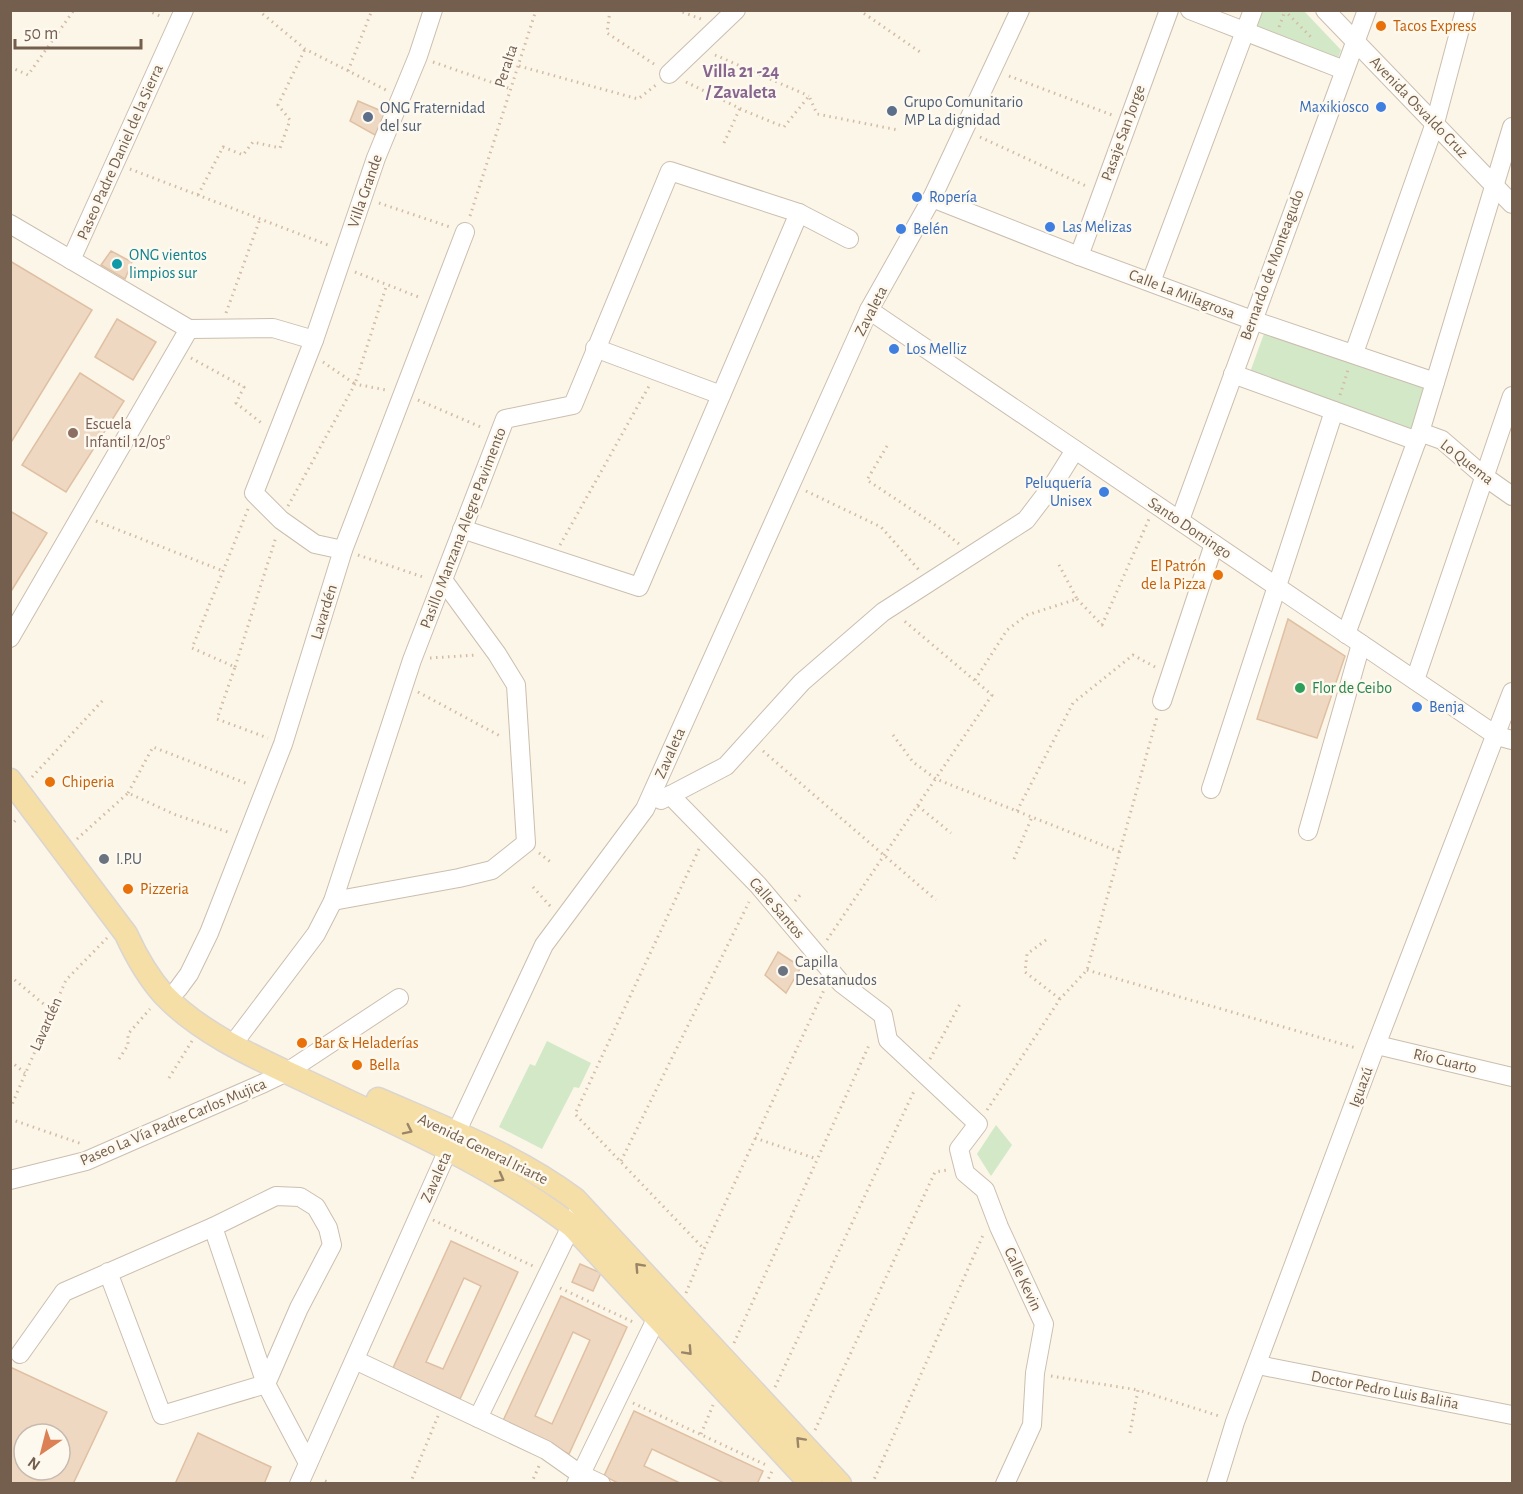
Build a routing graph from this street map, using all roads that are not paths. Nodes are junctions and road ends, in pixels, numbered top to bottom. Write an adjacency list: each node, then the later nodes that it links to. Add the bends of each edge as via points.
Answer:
1 (184, 10): 25 (street, Paseo Padre Daniel de la Sierra)
2 (434, 10): 30 (street, Villa Grande, via 376,158)
3 (736, 10): 14 (street)
4 (1020, 10): 18 (street, Zavaleta)
5 (1169, 10): 24 (street, Pasaje San Jorge)
6 (1190, 10): 11 (street)
7 (1253, 10): 11 (street)
8 (1325, 10): 12 (street, Avenida Osvaldo Cruz)
9 (1367, 10): 12 (street, Bernardo de Monteagudo)
10 (1465, 10): 15 (street)
11 (1246, 32): 13 (street); 26 (street)
12 (1354, 40): 13 (street, Bernardo de Monteagudo); 15 (street, Avenida Osvaldo Cruz)
13 (1344, 70): 28 (street, Bernardo de Monteagudo)
14 (669, 74)
15 (1435, 123): 17 (street, Avenida Osvaldo Cruz); 32 (street)
16 (1512, 127): 17 (street)
17 (1496, 187): 19 (street, Avenida Osvaldo Cruz); 34 (street)
18 (932, 198): 24 (street, Calle La Milagrosa); 27 (street, Zavaleta)
19 (1512, 204)
20 (799, 213): 23 (street, Pasillo Manzana Alegre Pavimento); 31 (street, Pasillo Manzana Alegre Pavimento, via 670,171); 35 (street)
21 (10, 224): 25 (street)
22 (465, 232): 45 (street, Lavardén)
23 (849, 238)
24 (1079, 256): 26 (street, Calle La Milagrosa)
25 (71, 261): 29 (street)
26 (1151, 282): 28 (street, Calle La Milagrosa)
27 (869, 310): 39 (street, Santo Domingo); 57 (street, Zavaleta)
28 (1251, 320): 32 (street, Calle La Milagrosa); 33 (street, Bernardo de Monteagudo)
29 (189, 330): 30 (street, via 273,328); 48 (street)
30 (312, 346): 45 (street, Villa Grande, via 254,493 280,520 315,544)
31 (595, 348): 35 (street); 43 (street, Pasillo Manzana Alegre Pavimento, via 573,405 505,419)
32 (1354, 353): 34 (street, Calle La Milagrosa)
33 (1233, 374): 37 (street, Lo Quema); 42 (street, Bernardo de Monteagudo)
34 (1435, 382): 38 (street)
35 (721, 395): 43 (street, via 639,587)
36 (1512, 396): 40 (street)
37 (1334, 411): 38 (street, Lo Quema); 47 (street)
38 (1419, 436): 40 (street, Lo Quema, via 1442,440); 49 (street)
39 (1075, 450): 42 (street, Santo Domingo); 56 (street, via 1026,520 890,608 802,682 726,766)
40 (1485, 477): 41 (street, Lo Quema); 50 (street)
41 (1512, 496)
42 (1180, 520): 44 (street, Santo Domingo)
43 (462, 529): 46 (street, Pasillo Manzana Alegre Pavimento)
44 (1214, 544): 47 (street, Santo Domingo); 52 (street)
45 (343, 550): 60 (street, Lavardén, via 283,744 247,838 198,959 185,982)
46 (442, 582): 59 (street, Pasillo Manzana Alegre Pavimento, via 412,660); 59 (street, via 516,685 526,843 492,870)
47 (1276, 586): 49 (street, Santo Domingo); 55 (street)
48 (10, 638)
49 (1354, 639): 50 (street, Santo Domingo); 58 (street)
50 (1415, 680): 53 (street, Santo Domingo)
51 (1512, 692): 53 (street, Iguazú)
52 (1162, 701)
53 (1505, 738): 63 (street, Iguazú)
54 (15, 786): 60 (main road, Avenida General Iriarte, via 123,929 139,962)
55 (1211, 789)
56 (670, 795): 57 (street); 67 (street, Calle Santos, via 758,885 841,983 883,1015 888,1040 978,1124 959,1149)
57 (645, 808): 66 (street, Zavaleta, via 543,945)
58 (1308, 831)
59 (333, 901): 62 (street, Pasillo Manzana Alegre Pavimento, via 316,934)
60 (171, 992): 62 (main road, Avenida General Iriarte); 64 (main road, Avenida General Iriarte, via 203,1026 230,1043)
61 (399, 998): 64 (street, Paseo La Vía Padre Carlos Mujica)
62 (239, 1036): 64 (main road, Avenida General Iriarte)
63 (1375, 1049): 65 (street, Río Cuarto); 75 (street, Iguazú)
64 (292, 1068): 66 (main road, Avenida General Iriarte); 68 (street, Paseo La Vía Padre Carlos Mujica, via 102,1155)
65 (1512, 1077)
66 (452, 1142): 69 (main road, Avenida General Iriarte, via 546,1179 575,1199); 74 (street, Zavaleta)
67 (963, 1166): 85 (street, Calle Kevin, via 965,1173 985,1190 1044,1324 1035,1373 1032,1425)
68 (10, 1180)
69 (576, 1216): 72 (main road, Avenida General Iriarte); 78 (street)
70 (213, 1227): 71 (street); 76 (street); 76 (street, via 276,1196 300,1197 316,1207 328,1228 332,1245)
71 (108, 1272): 73 (street, via 64,1292); 76 (street, via 162,1415)
72 (663, 1314): 80 (street); 83 (main road, Avenida General Iriarte, one-way to 83, via 722,1387); 84 (main road, Avenida General Iriarte, one-way to 72, via 726,1361)
73 (20, 1354)
74 (355, 1360): 78 (street); 79 (street, Zavaleta)
75 (1258, 1365): 77 (street, Doctor Pedro Luis Baliña); 86 (street, Iguazú)
76 (266, 1384): 79 (street)
77 (1512, 1416)
78 (478, 1418): 80 (street, via 546,1450)
79 (308, 1463): 81 (street, Zavaleta)
80 (578, 1479): 82 (street)
81 (299, 1484)
82 (601, 1484)
83 (811, 1484)
84 (840, 1484)
85 (1005, 1484)
86 (1216, 1484)

